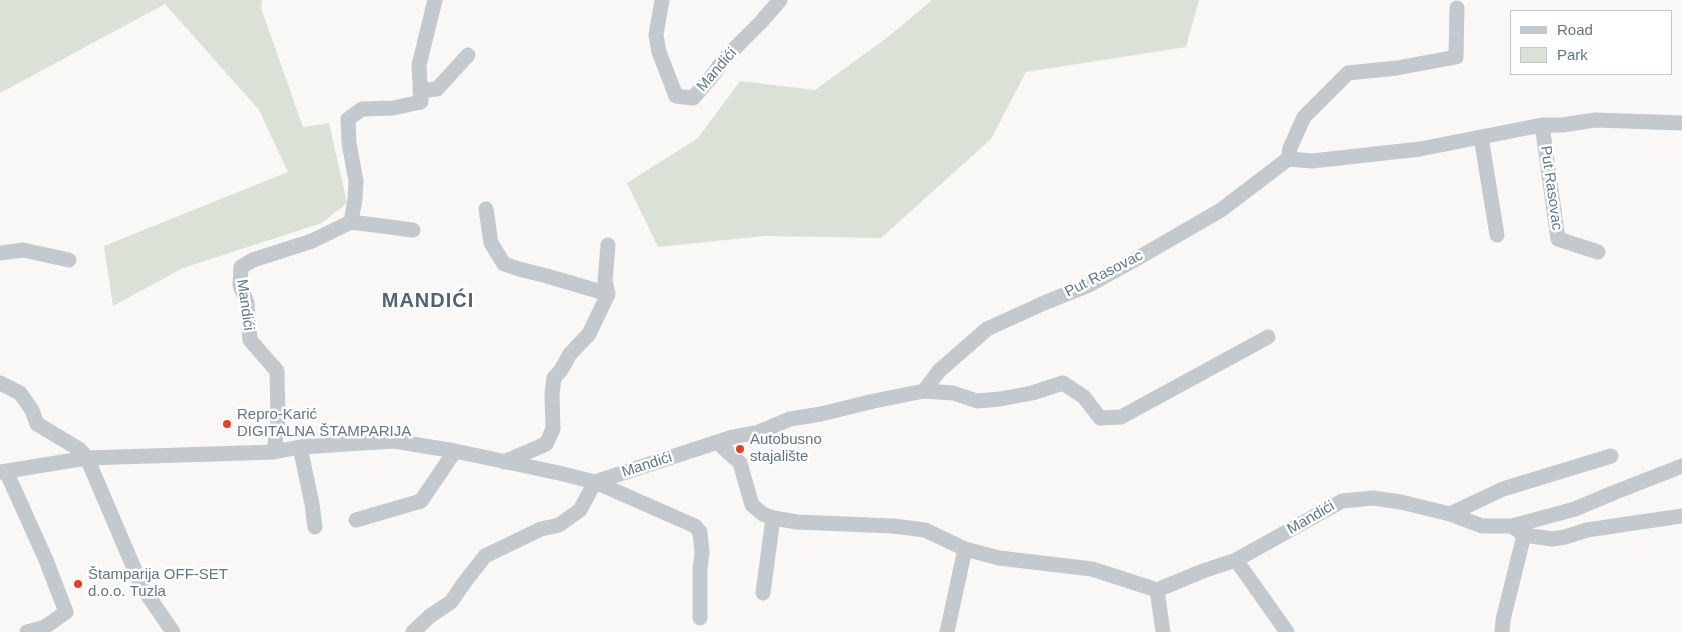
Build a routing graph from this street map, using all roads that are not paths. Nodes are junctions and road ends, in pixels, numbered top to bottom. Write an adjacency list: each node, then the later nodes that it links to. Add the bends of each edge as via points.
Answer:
1 (435, 0): 6 (street, via 419,65)
2 (662, 0): 3 (street, Mandići, via 656,35 659,52 676,96 693,98 724,59)
3 (780, 0)
4 (1457, 8): 10 (street, via 1456,57 1348,73 1304,116)
5 (468, 55): 6 (street, via 437,89)
6 (420, 91): 12 (street, via 421,102 393,108 362,109 348,119 356,190)
7 (1682, 123): 8 (street, Put Rasovac, via 1595,120)
8 (1542, 125): 9 (street, Put Rasovac); 16 (street, Put Rasovac, via 1558,239)
9 (1481, 138): 10 (street, Put Rasovac, via 1420,149 1312,161); 14 (street)
10 (1288, 159): 22 (street, Put Rasovac, via 1222,210 1138,258 1089,285 987,329 939,371)
11 (486, 209): 19 (street, via 491,243 504,264)
12 (351, 222): 13 (street); 26 (street, Mandići, via 312,241 241,267 240,284 247,303 250,340 277,371 278,419)
13 (413, 230)
14 (1497, 235)
15 (608, 244): 19 (street, via 605,281)
16 (1598, 252)
17 (0, 253): 18 (street, via 23,250)
18 (69, 260)
19 (608, 294): 29 (street, via 589,334 554,378 553,428 546,444)
20 (1268, 337): 22 (street, via 1121,417 1100,418 1084,397 1063,383 1032,393 977,401 953,393)
21 (0, 383): 28 (street, via 20,393 37,424 79,449)
22 (924, 391): 23 (street, via 790,419 759,432)
23 (717, 442): 32 (street, Mandići); 35 (street, via 740,463 752,506)
24 (300, 447): 25 (street, Mandići, via 394,441); 26 (street, Mandići); 37 (street)
25 (454, 451): 29 (street, Mandići); 36 (street, via 421,502)
26 (274, 452): 28 (street, Mandići)
27 (1612, 456): 33 (street, via 1503,489)
28 (87, 458): 31 (street, Mandići); 45 (street, via 142,587)
29 (504, 462): 32 (street, Mandići)
30 (1682, 466): 38 (street, Mandići)
31 (3, 471): 44 (street, via 46,560 66,612 45,627)
32 (595, 482): 43 (street, Mandići, via 695,526 700,532); 46 (street, via 580,510 558,525 541,529 485,556 451,602)
33 (1450, 514): 38 (street, Mandići, via 1482,526); 40 (street, Mandići, via 1373,498 1342,501)
34 (1682, 516): 38 (street, Mandići, via 1588,530 1552,539)
35 (773, 518): 39 (street, via 925,530); 42 (street)
36 (356, 520)
37 (315, 527)
38 (1518, 530): 50 (street)
39 (965, 550): 41 (street, via 999,558 1092,570); 47 (street)
40 (1236, 560): 41 (street, Mandići); 49 (street)
41 (1157, 590): 48 (street)
42 (763, 593)
43 (700, 618)
44 (27, 632)
45 (174, 632)
46 (413, 632)
47 (947, 632)
48 (1163, 632)
49 (1287, 632)
50 (1502, 632)

